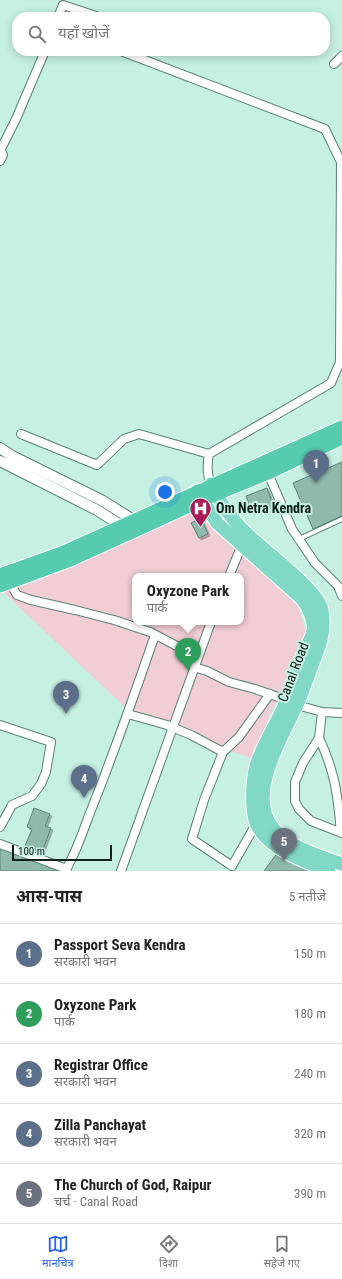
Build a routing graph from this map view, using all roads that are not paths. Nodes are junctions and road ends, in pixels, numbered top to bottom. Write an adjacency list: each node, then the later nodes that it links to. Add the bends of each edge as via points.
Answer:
1 (60, 12): 2 (street, via 63,4)
2 (85, 12)
3 (43, 56): 7 (street)
4 (134, 56): 13 (street, via 325,129 341,162 340,362 331,382)
5 (342, 56): 6 (street)
6 (334, 64)
7 (0, 149): 8 (street, via 3,155)
8 (0, 161)
9 (342, 427): 16 (highway)
10 (20, 434): 13 (street, via 97,465 124,439 138,434)
11 (342, 438): 15 (highway)
12 (0, 448): 19 (street, via 103,501)
13 (209, 454): 16 (street, via 209,478)
14 (0, 461): 19 (street)
15 (268, 473): 16 (highway); 20 (street)
16 (213, 489): 17 (highway); 32 (main road, Canal Road, via 240,527 320,602 322,640)
17 (199, 495): 19 (highway); 21 (main road, Canal Road, via 217,523)
18 (342, 519): 20 (lane)
19 (132, 527): 23 (highway, via 64,552)
20 (299, 539): 24 (street, via 315,563)
21 (242, 545): 22 (street); 32 (main road, Canal Road, via 307,604 313,630 291,684)
22 (229, 573)
23 (7, 577): 25 (highway); 28 (street, via 17,595 114,620)
24 (340, 584): 26 (street)
25 (0, 586)
26 (342, 596)
27 (210, 625): 29 (street)
28 (155, 635): 29 (street); 35 (street)
29 (198, 657): 30 (street)
30 (194, 667): 31 (street, via 229,682); 37 (street)
31 (270, 694): 32 (street); 39 (street, via 239,737)
32 (292, 702): 33 (street); 40 (main road, Canal Road, via 256,766 253,805); 44 (main road, Canal Road, via 266,774 264,810 273,828 290,843)
33 (322, 712): 34 (street); 38 (street)
34 (342, 713)
35 (128, 714): 37 (street); 46 (street, via 76,852)
36 (0, 724): 41 (street, via 52,742 41,784 32,796 12,806)
37 (174, 727): 39 (street); 47 (street)
38 (319, 738): 42 (street, via 336,786); 42 (street, via 298,773 295,782 295,801 311,821)
39 (223, 752): 40 (street, via 192,839 232,866)
40 (256, 824): 48 (main road, Canal Road, via 267,839 284,851)
41 (0, 827)
42 (341, 833)
43 (0, 844): 46 (street)
44 (342, 864)
45 (342, 868): 49 (street)
46 (65, 869)
47 (121, 871)
48 (329, 871)
49 (339, 871)

